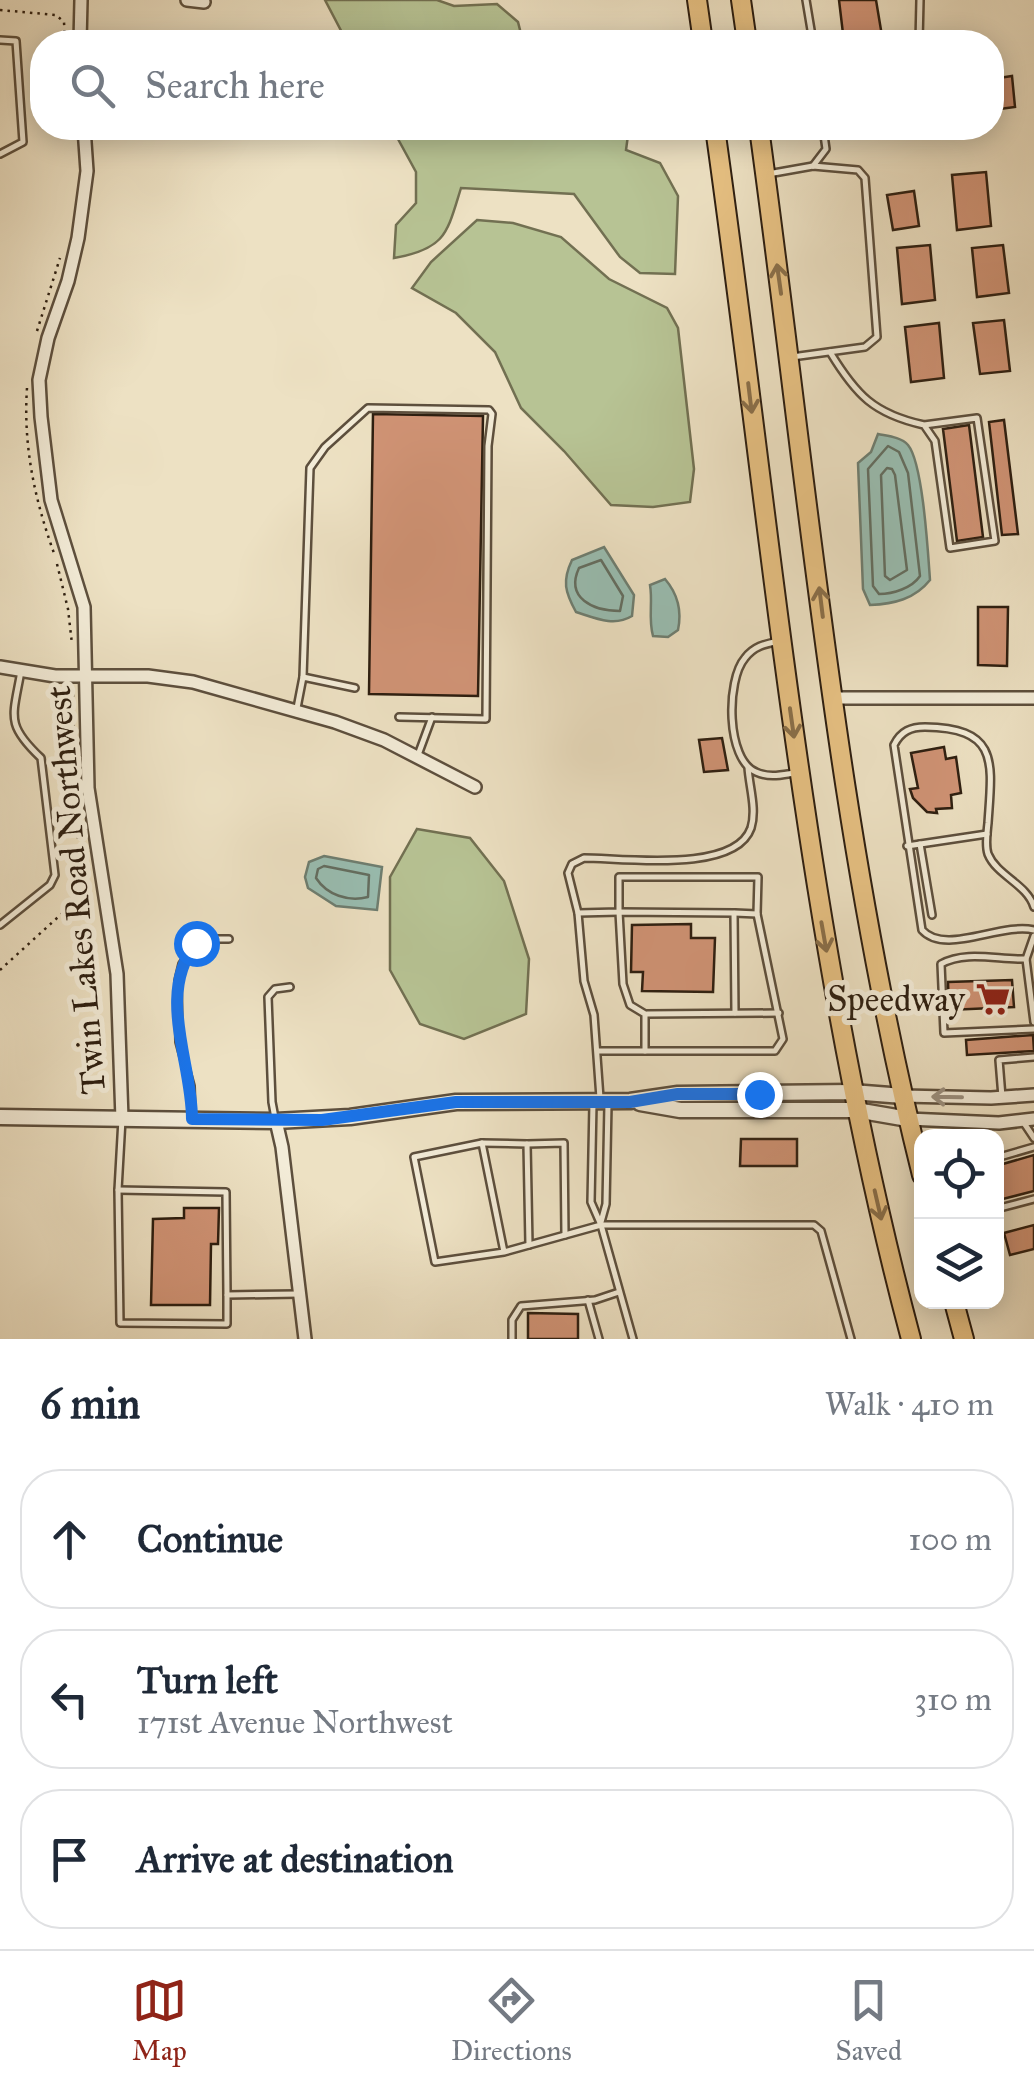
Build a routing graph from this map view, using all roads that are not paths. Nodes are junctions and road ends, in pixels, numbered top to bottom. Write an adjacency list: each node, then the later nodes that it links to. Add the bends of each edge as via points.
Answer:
1 (81, 0): 8 (street)
2 (187, 0): 7 (street)
3 (697, 0): 9 (highway)
4 (741, 0): 10 (highway)
5 (806, 0): 11 (lane)
6 (920, 0): 12 (lane)
7 (204, 2)
8 (80, 30)
9 (701, 30)
10 (745, 30)
11 (811, 30)
12 (920, 30)
13 (0, 40): 18 (lane, via 16,40 23,142)
14 (85, 140): 27 (street, Twin Lakes Road Northwest, via 78,238 40,380 50,500 84,607)
15 (717, 140): 24 (highway, one-way to 24)
16 (761, 140): 20 (highway)
17 (825, 140): 19 (lane)
18 (0, 154)
19 (813, 166): 20 (lane); 21 (lane, via 858,170 864,178 876,337 865,347)
20 (766, 174): 22 (highway, one-way to 20)
21 (830, 352): 22 (lane); 23 (lane, via 880,411)
22 (790, 358): 30 (highway, one-way to 22)
23 (924, 424): 23 (lane, via 935,441 950,548 995,542 977,418)
24 (782, 640): 36 (lane, via 758,646 732,684 734,727); 37 (highway, one-way to 37)
25 (0, 667): 26 (street)
26 (20, 672): 27 (street); 48 (lane, via 13,718 19,737 42,758 56,875)
27 (85, 676): 32 (street, via 193,682); 66 (street, Twin Lakes Road Northwest, via 88,788 117,974)
28 (303, 677): 29 (lane); 32 (lane); 34 (lane, via 310,468 317,457 368,408 489,410 486,718)
29 (355, 688)
30 (834, 698): 31 (street); 61 (highway)
31 (1034, 698)
32 (296, 710): 35 (street)
33 (399, 717): 34 (lane)
34 (434, 717): 35 (lane)
35 (417, 758): 38 (street)
36 (748, 767): 37 (lane, via 772,776); 44 (lane, via 753,818 742,841 720,855 689,859 584,858 568,872)
37 (799, 772): 63 (highway, one-way to 63)
38 (475, 787)
39 (987, 834): 40 (lane); 41 (lane, via 990,765 983,747 955,727 912,727 894,745); 42 (lane, via 990,859)
40 (920, 844): 41 (lane); 47 (lane)
41 (908, 846): 49 (lane, via 928,937 941,942 1018,926)
42 (1034, 906)
43 (619, 912): 44 (lane); 45 (lane); 46 (lane, via 620,877 758,877); 54 (lane, via 624,984 630,1004)
44 (578, 913): 57 (lane)
45 (734, 913): 46 (lane); 55 (lane)
46 (758, 914): 53 (lane)
47 (932, 915)
48 (0, 925)
49 (1034, 933): 51 (lane)
50 (229, 939): 67 (lane, via 196,943 178,972 179,1042)
51 (1026, 959): 56 (lane); 56 (lane, via 971,956 941,964 944,1033)
52 (290, 987): 70 (lane, via 268,996)
53 (778, 1013): 55 (lane); 58 (lane, via 783,1039 775,1051)
54 (646, 1014): 55 (lane); 58 (lane)
55 (735, 1014)
56 (1034, 1026)
57 (598, 1051): 58 (lane); 64 (lane)
58 (645, 1051)
59 (1034, 1057): 62 (lane, via 999,1060)
60 (1034, 1095): 62 (street)
61 (903, 1096): 62 (street, one-way to 61); 63 (street); 68 (highway)
62 (1002, 1097)
63 (854, 1101): 64 (street, via 678,1094); 68 (street); 94 (highway, one-way to 94)
64 (600, 1102): 70 (street, via 456,1102); 80 (lane, via 606,1204); 80 (lane, via 591,1202)
65 (0, 1118): 66 (street)
66 (122, 1119): 67 (street); 77 (lane)
67 (192, 1119): 70 (street)
68 (908, 1120): 69 (street); 74 (highway)
69 (1028, 1120): 71 (lane)
70 (276, 1121): 85 (street)
71 (1034, 1138)
72 (482, 1143): 73 (lane); 83 (lane); 83 (lane, via 414,1157 435,1262)
73 (527, 1144): 81 (lane, via 564,1143); 82 (lane)
74 (914, 1144)
75 (1034, 1147): 76 (lane)
76 (1004, 1156)
77 (118, 1190): 86 (lane, via 226,1192); 86 (lane, via 120,1323 227,1324)
78 (1034, 1200): 79 (lane)
79 (1004, 1207)
80 (601, 1225): 81 (lane); 84 (lane); 93 (lane, via 814,1225)
81 (565, 1235): 82 (lane)
82 (529, 1245): 83 (lane)
83 (504, 1252)
84 (620, 1292): 87 (lane); 92 (lane)
85 (299, 1294): 86 (lane); 89 (street)
86 (227, 1296)
87 (588, 1300): 90 (lane, via 520,1306); 91 (lane)
88 (956, 1309): 95 (highway)
89 (305, 1339)
90 (512, 1339)
91 (599, 1339)
92 (632, 1339)
93 (851, 1339)
94 (911, 1339)
95 (964, 1339)

